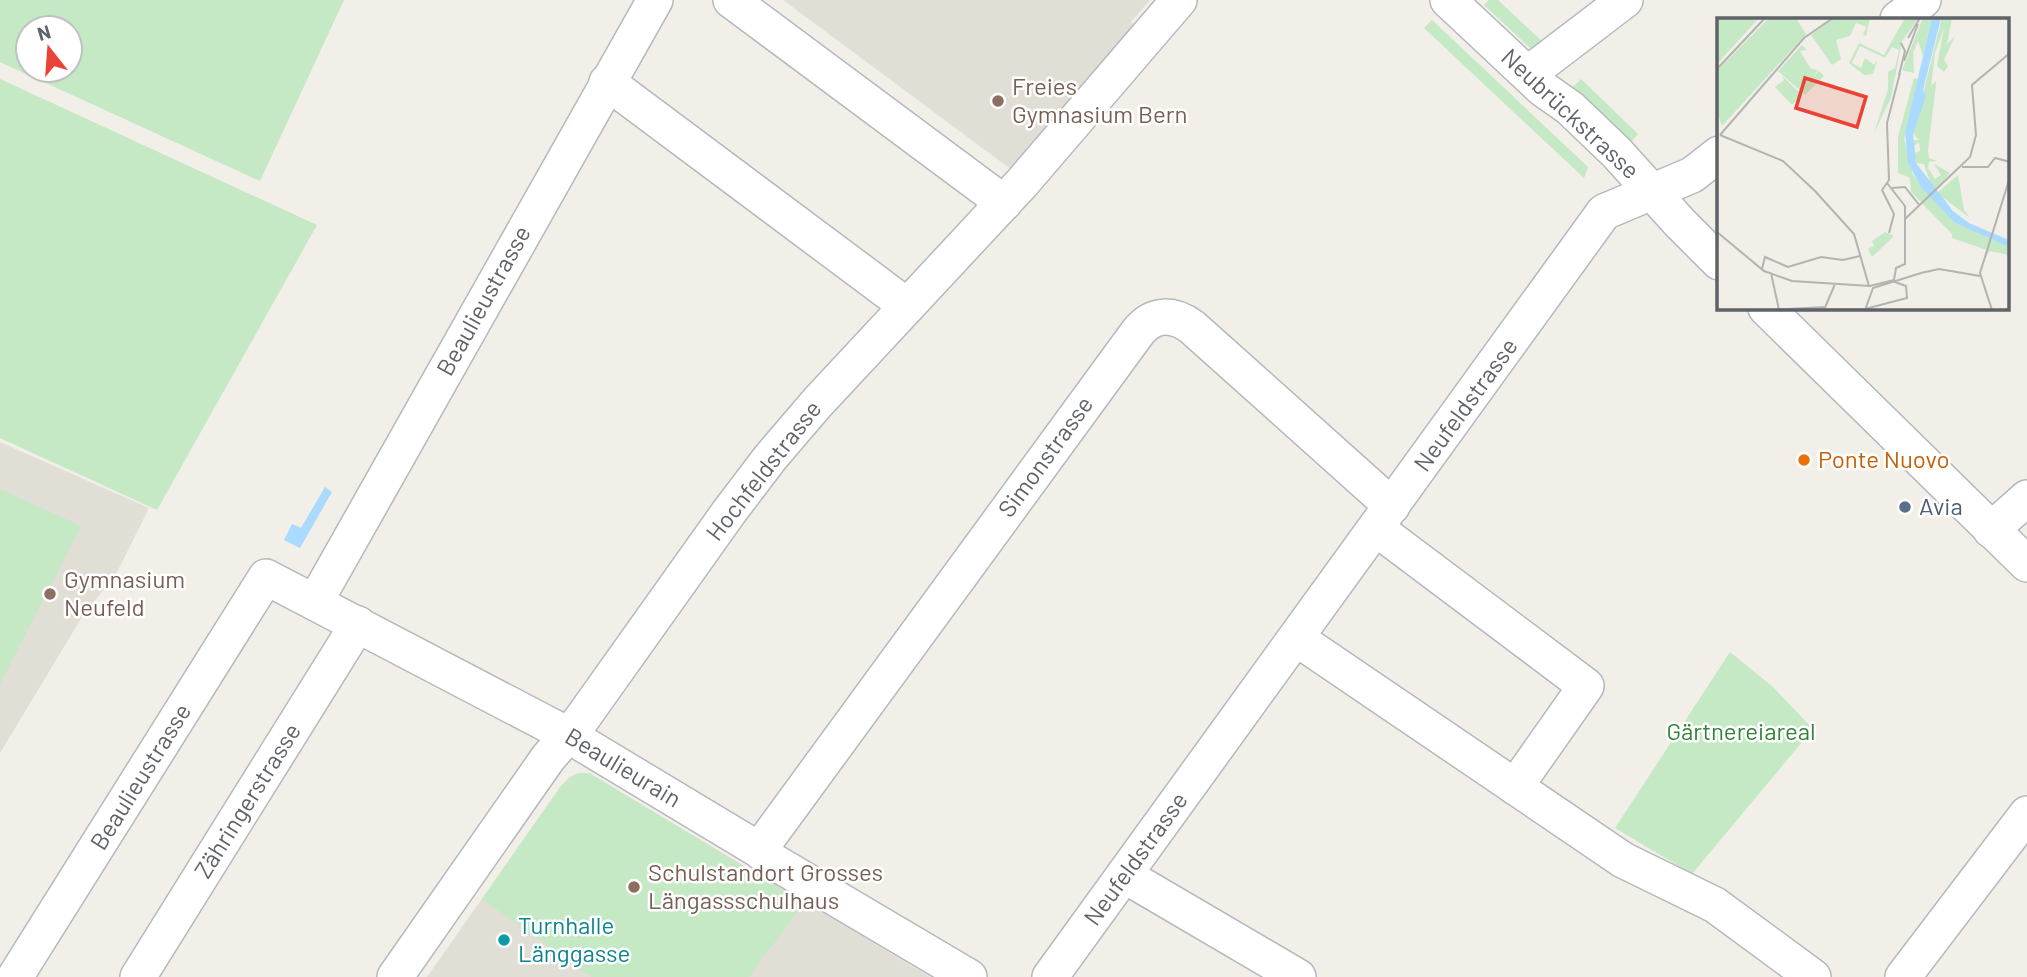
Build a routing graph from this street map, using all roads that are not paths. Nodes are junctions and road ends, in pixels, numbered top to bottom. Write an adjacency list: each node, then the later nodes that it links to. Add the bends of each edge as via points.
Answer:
1 (655, 0): 9 (street, Beaulieustrasse)
2 (731, 0): 12 (street)
3 (1179, 0): 12 (street, Hochfeldstrasse)
4 (1448, 0): 8 (street, Neubrückstrasse)
5 (1625, 0): 8 (street)
6 (1923, 0): 7 (street)
7 (1899, 18)
8 (1528, 74): 11 (street, Neubrückstrasse, via 1570,108)
9 (607, 82): 14 (street); 21 (street, Beaulieustrasse)
10 (1717, 156): 11 (street, Neufeldstrasse, via 1692,175)
11 (1652, 192): 13 (street, Neubrückstrasse); 17 (street, Neufeldstrasse, via 1604,212)
12 (1004, 203): 14 (street, Hochfeldstrasse)
13 (1717, 260)
14 (907, 306): 24 (street, Hochfeldstrasse, via 770,458)
15 (1768, 310): 18 (street)
16 (2027, 498): 18 (street)
17 (1385, 517): 23 (street, Neufeldstrasse); 25 (street, Simonstrasse, via 1586,686); 27 (street, Simonstrasse, via 1192,327 1170,316 1152,319 1138,332)
18 (1991, 530): 19 (street)
19 (2027, 564)
20 (266, 577): 21 (street, Beaulieurain); 29 (street, Beaulieustrasse)
21 (315, 602): 22 (street, Beaulieurain)
22 (358, 624): 24 (street, Beaulieurain); 30 (street, Zähringerstrasse)
23 (1296, 638): 25 (street); 28 (street, Neufeldstrasse)
24 (568, 735): 27 (street, Beaulieurain); 31 (street, Hochfeldstrasse)
25 (1515, 787): 35 (street, via 1623,860 1715,905)
26 (2027, 814): 36 (street)
27 (759, 850): 32 (street, Beaulieurain)
28 (1124, 875): 33 (street, Neufeldstrasse); 34 (street)
29 (15, 977)
30 (138, 977)
31 (395, 977)
32 (969, 977)
33 (1050, 977)
34 (1298, 977)
35 (1813, 977)
36 (1903, 977)

